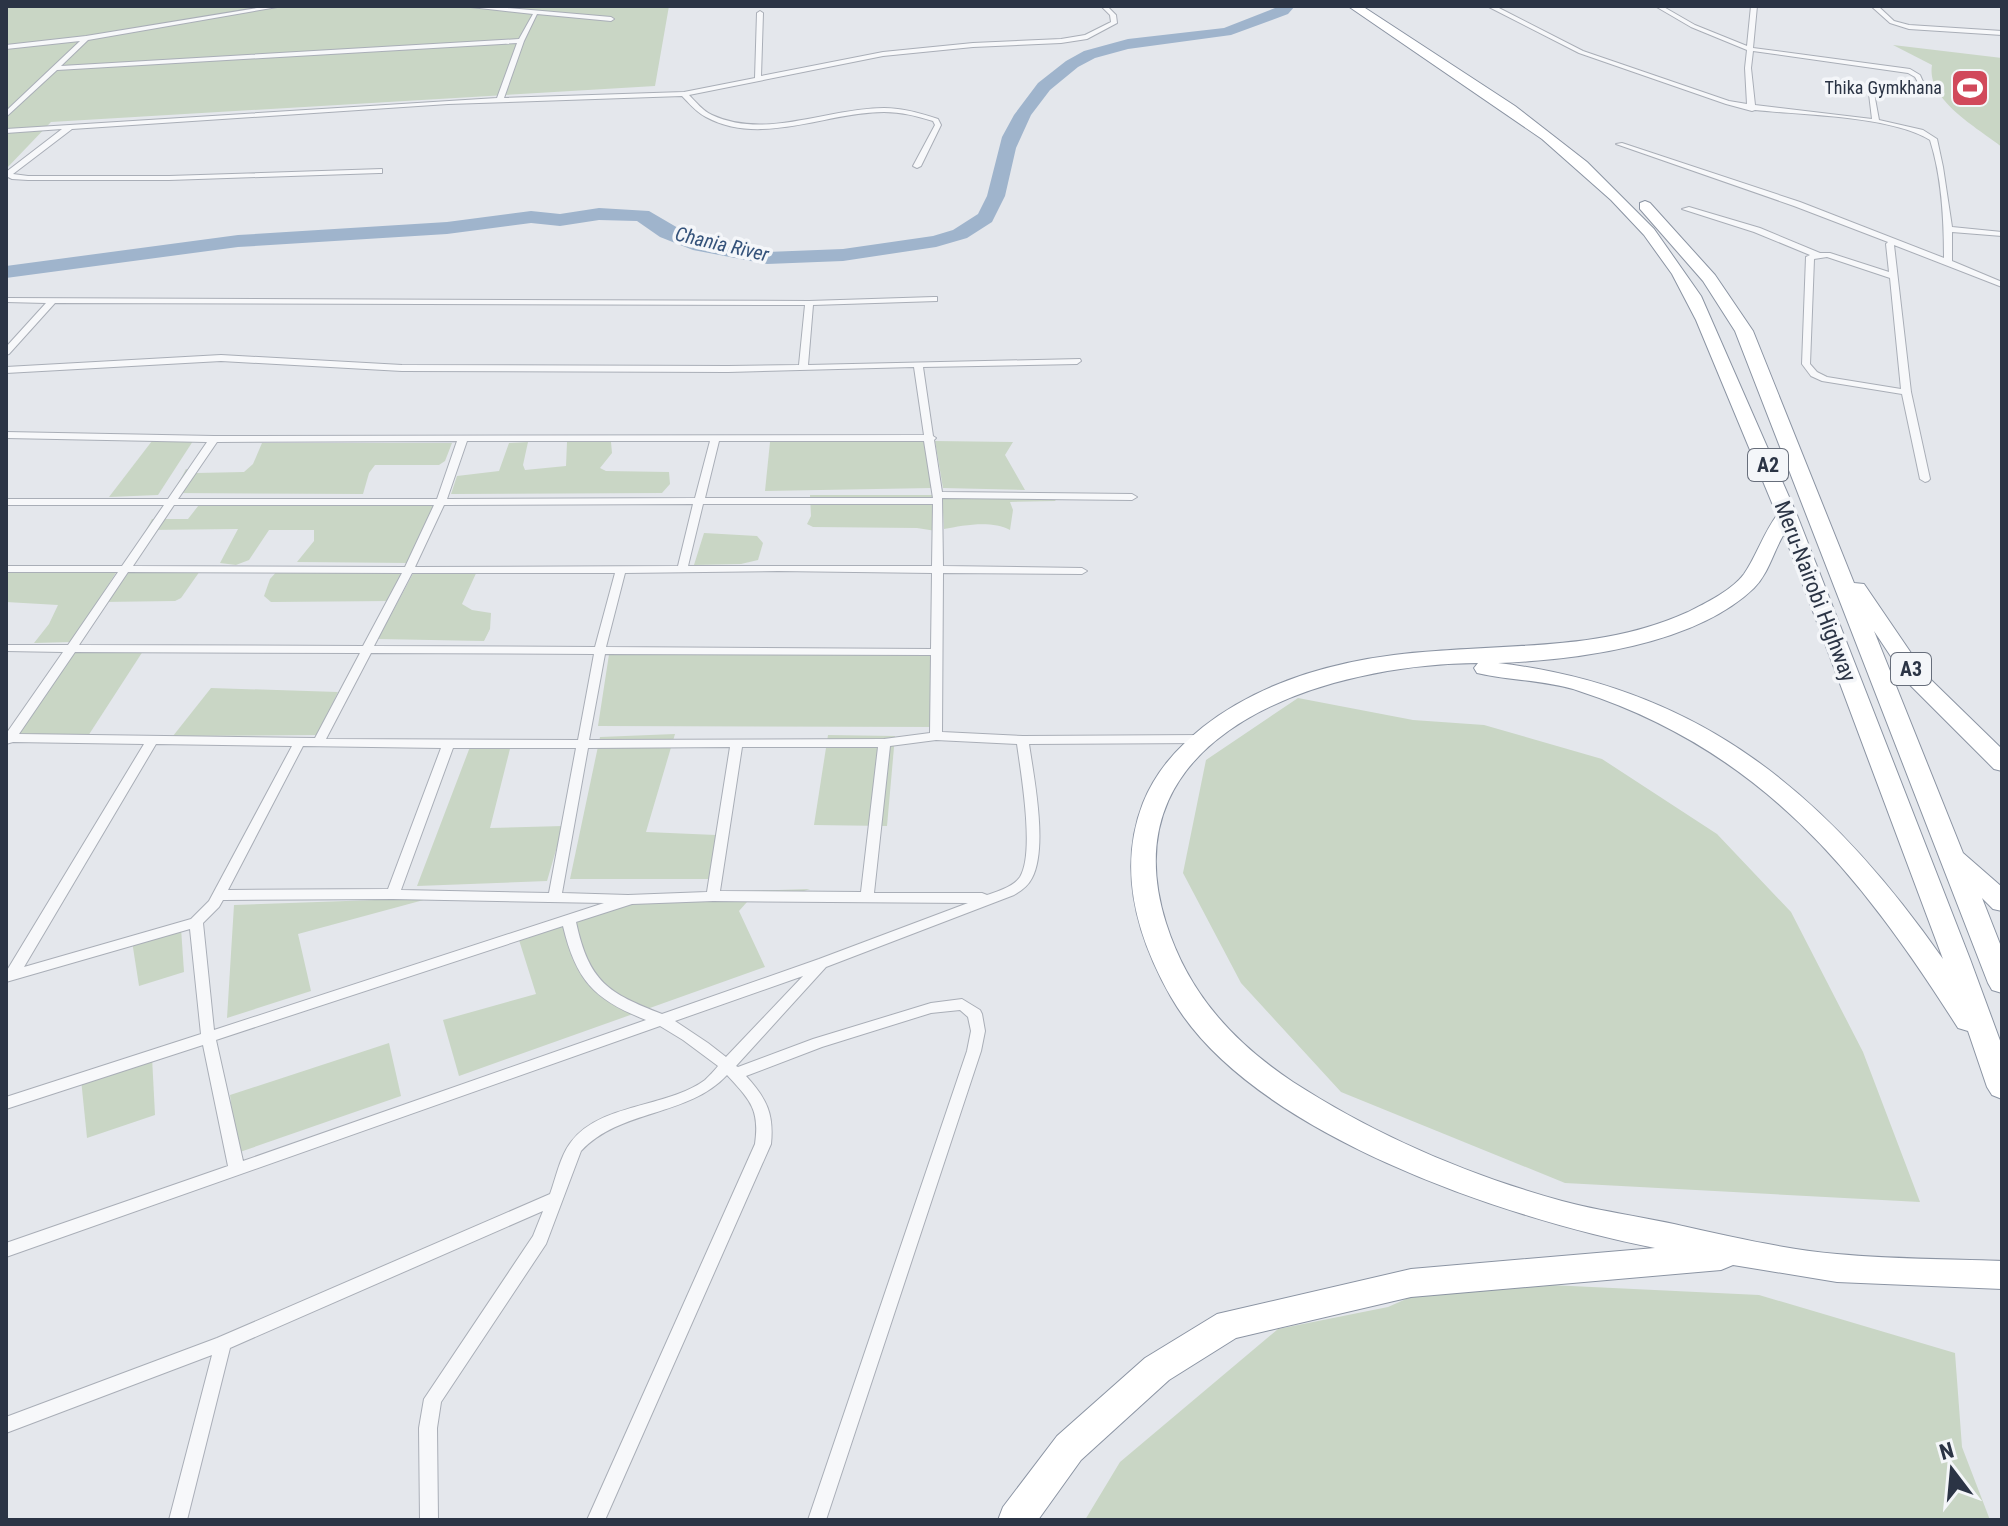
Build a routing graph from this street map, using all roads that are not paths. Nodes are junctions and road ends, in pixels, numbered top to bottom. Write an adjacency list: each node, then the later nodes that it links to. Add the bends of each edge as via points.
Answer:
1 (280, 6): 14 (street)
2 (465, 6): 11 (street)
3 (1104, 6): 19 (street, via 1114,23 1087,37 883,54)
4 (1354, 6): 62 (highway, Meru-Nairobi Highway / A2, via 1566,148 1651,234 1715,337)
5 (1368, 6): 63 (highway, Meru-Nairobi Highway / A2, via 1560,129 1669,230 1744,331)
6 (1490, 6): 24 (street, via 1581,52)
7 (1658, 6): 17 (street)
8 (1754, 6): 17 (street)
9 (1874, 6): 13 (street, via 1892,22 1909,27)
10 (760, 13): 19 (street)
11 (535, 15): 12 (street); 15 (street)
12 (611, 19)
13 (2002, 33)
14 (86, 38): 16 (street); 18 (street)
15 (521, 41): 18 (street); 23 (street)
16 (6, 47)
17 (1750, 49): 20 (street, via 1910,71); 24 (street)
18 (56, 68): 25 (street)
19 (758, 80): 21 (street)
20 (1926, 92)
21 (684, 94): 23 (street); 30 (street, via 710,117 742,125 873,111 925,115 938,125)
22 (1872, 94): 26 (street)
23 (500, 99): 27 (street)
24 (1752, 109): 26 (street)
25 (6, 115)
26 (1876, 122): 33 (street, via 1923,131 1934,139)
27 (70, 127): 28 (street); 31 (street, via 9,175 169,178)
28 (6, 131)
29 (1620, 144): 35 (street)
30 (917, 166)
31 (379, 171)
32 (1686, 209): 36 (street)
33 (1948, 229): 34 (street); 37 (street)
34 (2002, 234)
35 (1895, 242): 37 (street); 38 (street, via 1890,244)
36 (1817, 255): 38 (street); 49 (street, via 1810,257 1808,369 1825,379)
37 (1948, 262): 39 (street)
38 (1892, 276): 49 (street)
39 (2002, 285)
40 (934, 299): 43 (street)
41 (6, 300): 42 (street)
42 (52, 301): 43 (street); 44 (street)
43 (809, 303): 47 (street)
44 (6, 352)
45 (1077, 361): 46 (street)
46 (918, 365): 47 (street); 52 (street)
47 (803, 368): 48 (street, via 390,367 221,358)
48 (6, 370)
49 (1906, 392): 55 (street)
50 (6, 435): 53 (street)
51 (715, 438): 52 (street); 54 (street); 60 (street)
52 (931, 438): 57 (street)
53 (214, 439): 54 (street); 58 (street)
54 (463, 439): 59 (street)
55 (1925, 479)
56 (1132, 497): 57 (street)
57 (938, 498): 60 (street); 69 (street)
58 (169, 501): 59 (street); 61 (street); 66 (street)
59 (441, 501): 60 (street); 64 (street)
60 (702, 501): 67 (street)
61 (6, 502)
62 (1787, 515): 76 (highway, via 1743,587 1710,610 1656,631 1528,655 1421,658); 105 (highway, Meru-Nairobi Highway / A2)
63 (1836, 562): 88 (highway, A3, via 1918,680); 89 (highway, Meru-Nairobi Highway / A2)
64 (410, 567): 66 (street); 68 (street); 73 (street)
65 (6, 569): 66 (street)
66 (123, 569): 72 (street)
67 (682, 569): 68 (street); 69 (street)
68 (621, 570): 74 (street)
69 (936, 570): 70 (street); 75 (street)
70 (1082, 571)
71 (6, 648): 72 (street)
72 (70, 648): 73 (street); 79 (street)
73 (365, 649): 74 (street); 83 (street)
74 (600, 649): 75 (street); 87 (street)
75 (937, 652): 77 (street)
76 (1365, 668): 78 (highway, via 1268,696); 105 (highway, via 1476,667 1587,686 1637,704 1738,755 1825,829 1873,883 1934,964)
77 (936, 736): 81 (street); 85 (street)
78 (1203, 739): 81 (street); 112 (highway, via 1179,761 1161,790 1142,857 1142,891 1174,979 1209,1029 1295,1097 1452,1176 1551,1211)
79 (7, 740): 80 (street)
80 (152, 740): 82 (street); 101 (street)
81 (1023, 740): 95 (street, via 1030,801 1029,873 1022,883)
82 (299, 743): 83 (street); 91 (street)
83 (318, 743): 86 (street)
84 (737, 743): 85 (street); 87 (street); 92 (street)
85 (884, 743): 94 (street)
86 (448, 744): 87 (street); 90 (street)
87 (583, 744): 93 (street)
88 (2002, 763)
89 (1951, 855): 97 (highway); 102 (highway, Meru-Nairobi Highway / A2)
90 (393, 894): 91 (street); 93 (street)
91 (220, 895): 99 (street)
92 (713, 896): 94 (street); 96 (street)
93 (555, 897): 96 (street)
94 (867, 898): 95 (street)
95 (992, 898): 100 (street)
96 (632, 899): 98 (street)
97 (2002, 902)
98 (569, 921): 103 (street, via 579,960 598,987 624,1006); 104 (street)
99 (196, 922): 101 (street); 104 (street)
100 (824, 963): 103 (street); 106 (street)
101 (9, 976)
102 (2002, 983)
103 (661, 1020): 106 (street); 109 (street)
104 (208, 1037): 108 (street); 109 (street)
105 (1992, 1059): 107 (highway, Meru-Nairobi Highway / A2)
106 (731, 1069): 110 (street, via 699,1090 587,1135 575,1148); 118 (street, via 763,1113 763,1144); 119 (street, via 931,1008 962,1004 975,1014 974,1051)
107 (2002, 1087)
108 (6, 1103)
109 (237, 1170): 111 (street)
110 (554, 1199): 114 (street); 117 (street, via 540,1239 433,1399 428,1428)
111 (6, 1250)
112 (1745, 1254): 113 (highway, via 1834,1268); 120 (highway, via 1411,1283 1229,1325 1157,1369 1069,1448)
113 (2002, 1275)
114 (223, 1343): 115 (street); 116 (street)
115 (6, 1425)
116 (178, 1520)
117 (429, 1520)
118 (596, 1520)
119 (817, 1520)
120 (1016, 1520)

